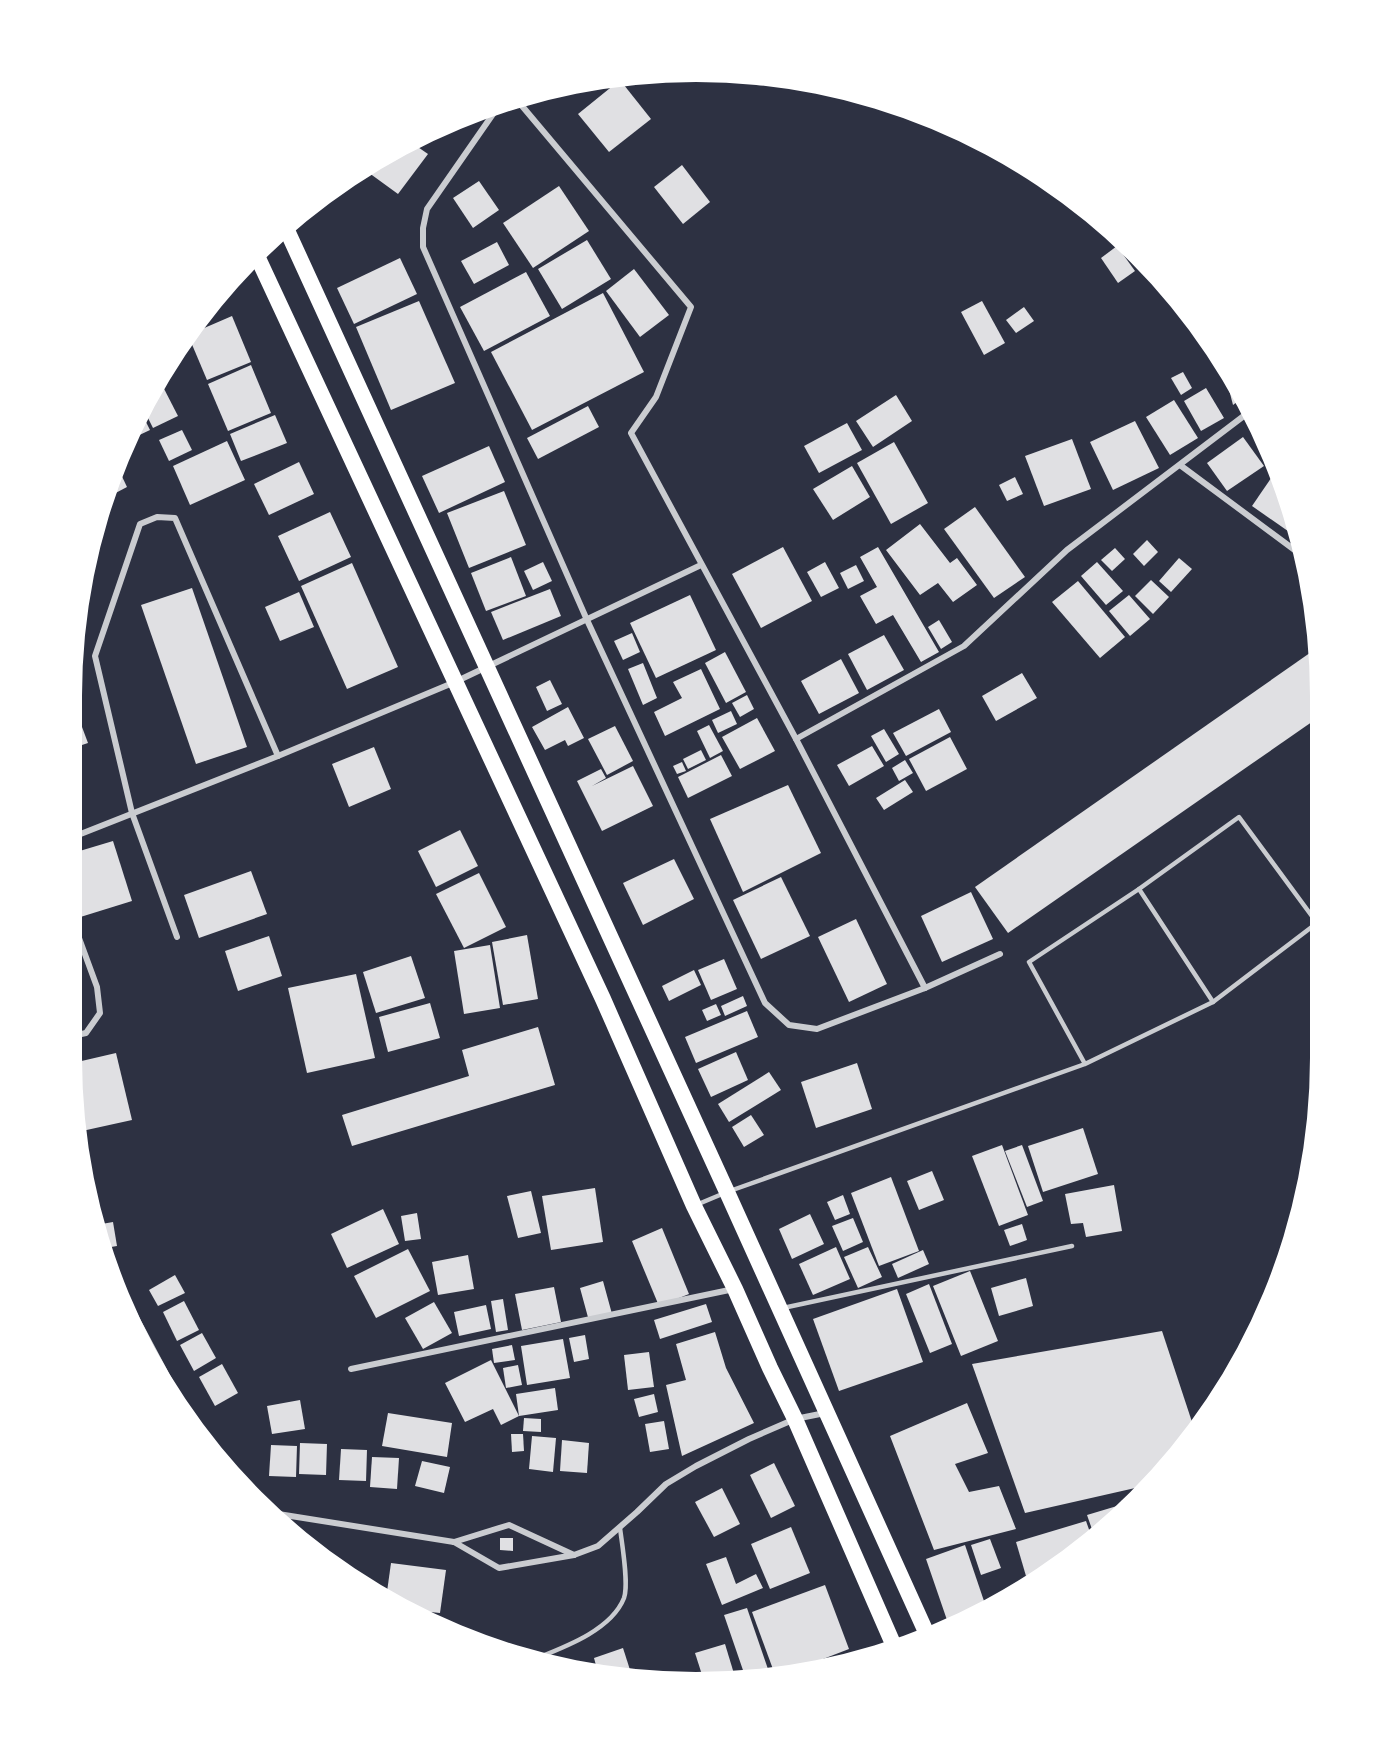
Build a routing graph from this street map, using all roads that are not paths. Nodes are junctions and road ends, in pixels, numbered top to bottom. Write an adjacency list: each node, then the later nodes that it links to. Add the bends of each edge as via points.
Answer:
1 (523, 107): 8 (street, via 690,307 656,397 631,433)
2 (490, 118): 9 (street, via 427,209 423,247)
3 (290, 236): 10 (highway)
4 (261, 264): 11 (highway)
5 (1242, 417): 6 (street)
6 (1180, 465): 7 (street); 12 (street, via 1067,550 964,646)
7 (1291, 548)
8 (701, 565): 9 (street); 12 (street)
9 (586, 620): 10 (street); 22 (street, via 765,1003 789,1025 817,1029)
10 (487, 667): 11 (street); 26 (highway)
11 (455, 682): 13 (street); 27 (highway, via 603,999)
12 (796, 739): 22 (street)
13 (278, 756): 14 (street); 14 (street, via 175,518 157,518 140,524 95,656)
14 (132, 813): 15 (street); 19 (street)
15 (82, 833)
16 (1139, 889): 17 (lane, via 1239,817); 23 (lane); 25 (lane, via 1029,962)
17 (1310, 913)
18 (1310, 928): 23 (lane)
19 (177, 937)
20 (82, 946): 24 (street, via 97,987 100,1013)
21 (1000, 954): 22 (street)
22 (925, 988)
23 (1213, 1002): 25 (lane)
24 (82, 1034)
25 (1085, 1064): 26 (lane)
26 (727, 1192): 27 (lane); 30 (highway)
27 (694, 1206): 29 (highway)
28 (1072, 1246): 30 (lane)
29 (735, 1289): 31 (street); 33 (highway)
30 (780, 1309): 32 (highway)
31 (351, 1369)
32 (828, 1412): 33 (street); 38 (highway)
33 (795, 1419): 35 (street, via 666,1484); 39 (highway)
34 (287, 1515): 36 (street)
35 (620, 1528): 37 (street, via 598,1546); 40 (lane, via 624,1598 605,1624)
36 (454, 1542): 37 (street, via 499,1568); 37 (street, via 509,1525)
37 (574, 1555)
38 (924, 1628)
39 (891, 1640)
40 (549, 1654)

